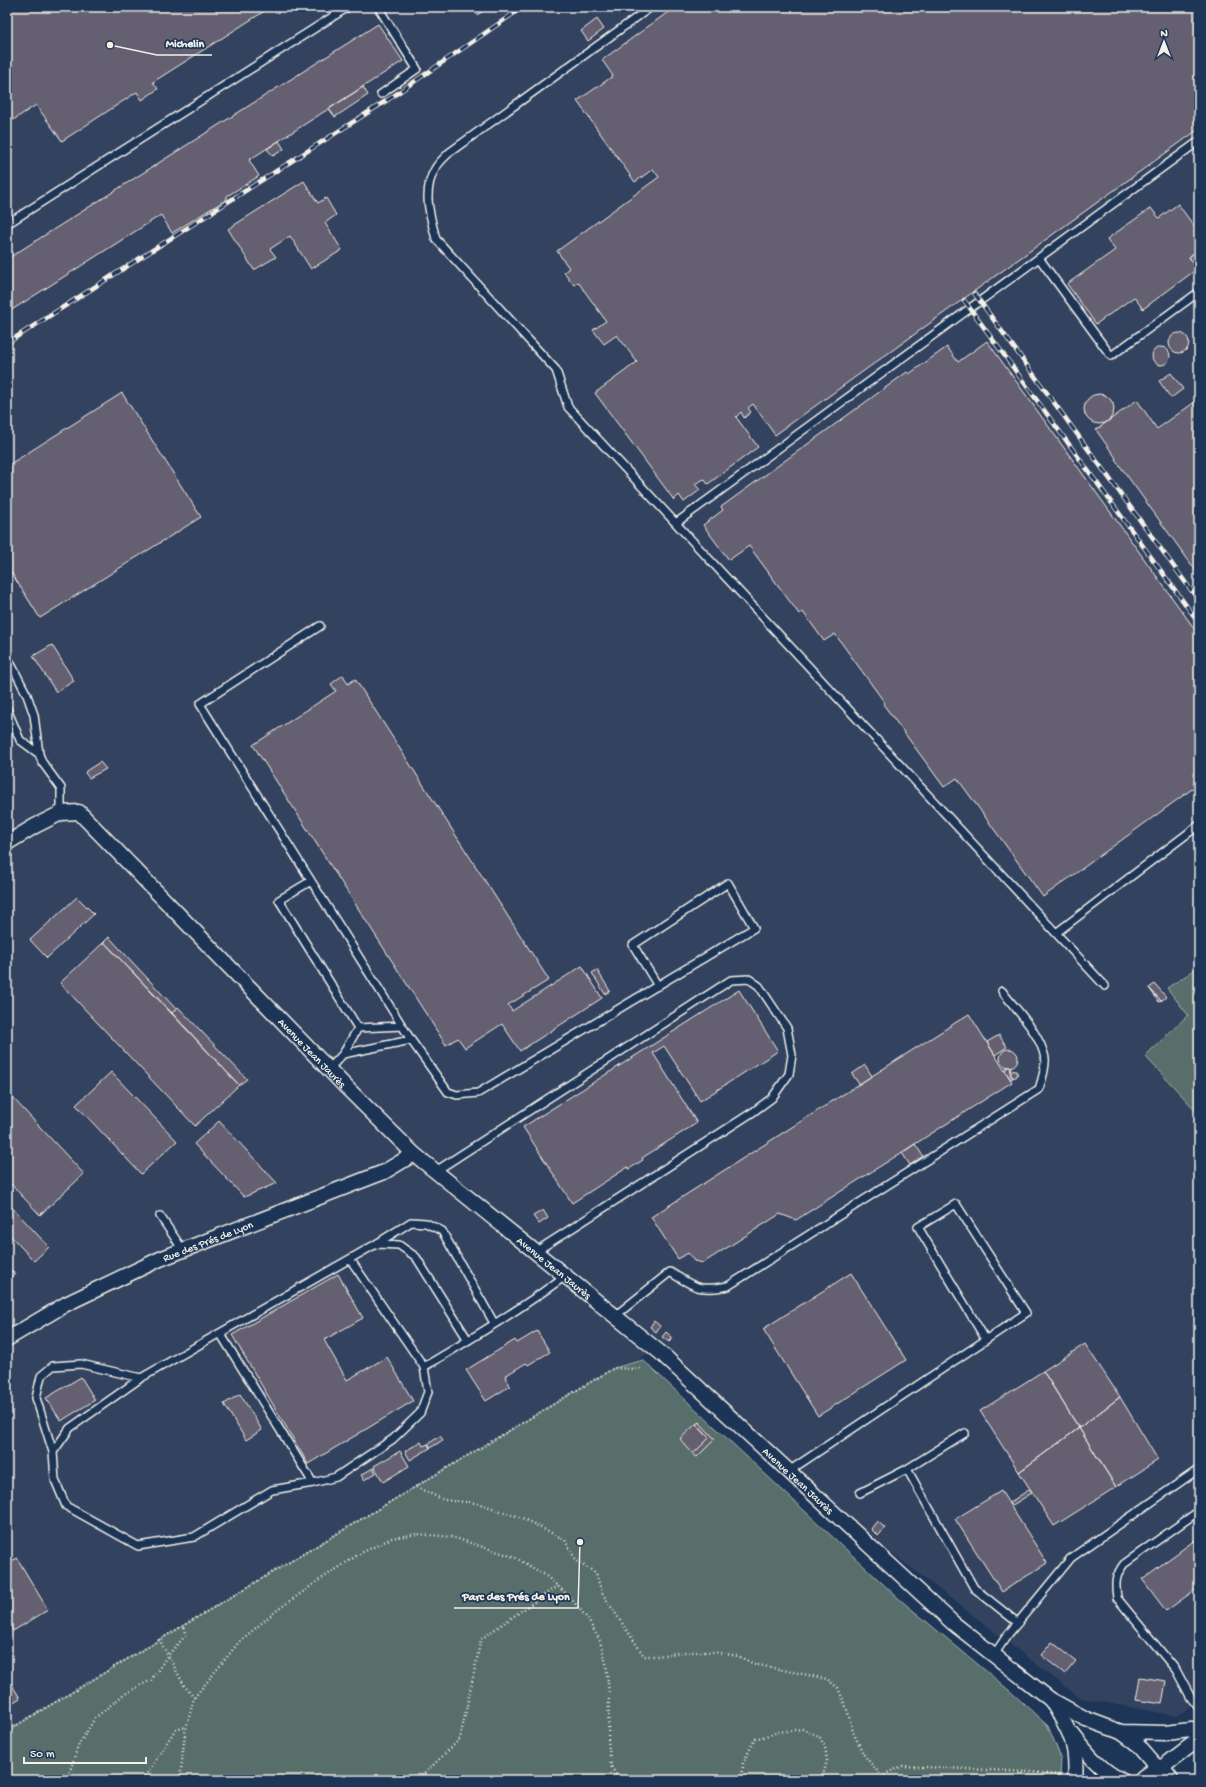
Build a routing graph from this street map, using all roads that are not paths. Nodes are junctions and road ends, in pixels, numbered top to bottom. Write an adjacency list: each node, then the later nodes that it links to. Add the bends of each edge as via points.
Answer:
1 (348, 7): 6 (lane)
2 (378, 7): 4 (lane, via 417,69)
3 (651, 7): 9 (lane, via 450,152 435,169 427,193 436,239 556,370 568,406)
4 (381, 94)
5 (1199, 141): 7 (lane)
6 (7, 224)
7 (1039, 258): 8 (lane, via 1111,356); 9 (lane)
8 (1199, 292)
9 (676, 523): 18 (lane)
10 (320, 626): 17 (lane, via 200,704)
11 (7, 656): 13 (lane, via 34,715)
12 (7, 709): 13 (lane, via 20,740)
13 (39, 754): 14 (lane, via 61,788)
14 (61, 813): 16 (street); 26 (street, Avenue Jean Jaurès, via 79,812)
15 (1199, 825): 18 (lane)
16 (7, 843)
17 (311, 881): 22 (lane); 23 (lane, via 279,900)
18 (1056, 933): 20 (lane)
19 (658, 986): 19 (lane, via 632,945 728,882 754,928); 24 (lane, via 478,1094 457,1095 448,1092)
20 (1105, 986)
21 (1002, 991): 35 (lane, via 1039,1040 1045,1060 1039,1089 728,1286 710,1290 694,1287 670,1272)
22 (402, 1026): 23 (lane); 24 (lane)
23 (358, 1028): 25 (lane)
24 (411, 1040): 25 (lane)
25 (343, 1054): 26 (lane)
26 (329, 1069): 27 (street, Avenue Jean Jaurès)
27 (414, 1154): 28 (street, Avenue Jean Jaurès); 31 (street, Rue des Prés de Lyon, via 384,1172)
28 (436, 1171): 32 (street, Avenue Jean Jaurès); 32 (lane, via 731,980 749,979 759,986 787,1028 792,1055 789,1074 772,1098)
29 (160, 1216): 31 (lane)
30 (376, 1244): 33 (lane); 36 (lane, via 411,1222 426,1223 442,1231); 39 (lane, via 399,1245 416,1257)
31 (183, 1250): 38 (street, Rue des Prés de Lyon, via 66,1304)
32 (535, 1252): 34 (street, Avenue Jean Jaurès)
33 (350, 1258): 37 (lane); 41 (lane)
34 (565, 1276): 35 (street, Avenue Jean Jaurès); 36 (lane)
35 (615, 1316): 47 (street, Avenue Jean Jaurès, via 662,1354)
36 (494, 1323): 39 (lane)
37 (220, 1333): 42 (lane); 48 (lane)
38 (7, 1339)
39 (468, 1340): 41 (lane)
40 (986, 1340): 40 (lane, via 918,1227 956,1204 1026,1313); 47 (lane)
41 (424, 1367): 48 (lane, via 428,1392 420,1413 393,1439 336,1477)
42 (142, 1378): 44 (lane, via 70,1428); 44 (lane, via 81,1364 53,1366 41,1376 36,1398)
43 (965, 1433): 46 (lane)
44 (53, 1452): 48 (lane, via 55,1480 66,1506 138,1546 194,1537 272,1490)
45 (1199, 1469): 51 (lane, via 1071,1558)
46 (907, 1470): 49 (lane); 51 (lane, via 974,1588)
47 (789, 1471): 52 (street, Avenue Jean Jaurès, via 953,1622)
48 (313, 1483)
49 (860, 1493)
50 (1199, 1511): 54 (lane, via 1124,1564 1117,1573 1116,1587 1117,1598 1176,1670)
51 (1018, 1623): 52 (lane)
52 (994, 1655): 53 (street, Avenue Jean Jaurès)
53 (1051, 1700): 56 (street, Avenue Jean Jaurès); 57 (street, Avenue Jean Jaurès, via 1086,1719)
54 (1199, 1708)
55 (1199, 1729): 57 (street, Avenue Jean Jaurès, via 1165,1733)
56 (1070, 1732): 60 (street, Avenue Jean Jaurès, via 1074,1750); 61 (street, Avenue Jean Jaurès, via 1086,1753)
57 (1121, 1732): 59 (street, Avenue Jean Jaurès, via 1135,1742)
58 (1199, 1739): 59 (street)
59 (1157, 1777)
60 (1075, 1778)
61 (1121, 1780)

